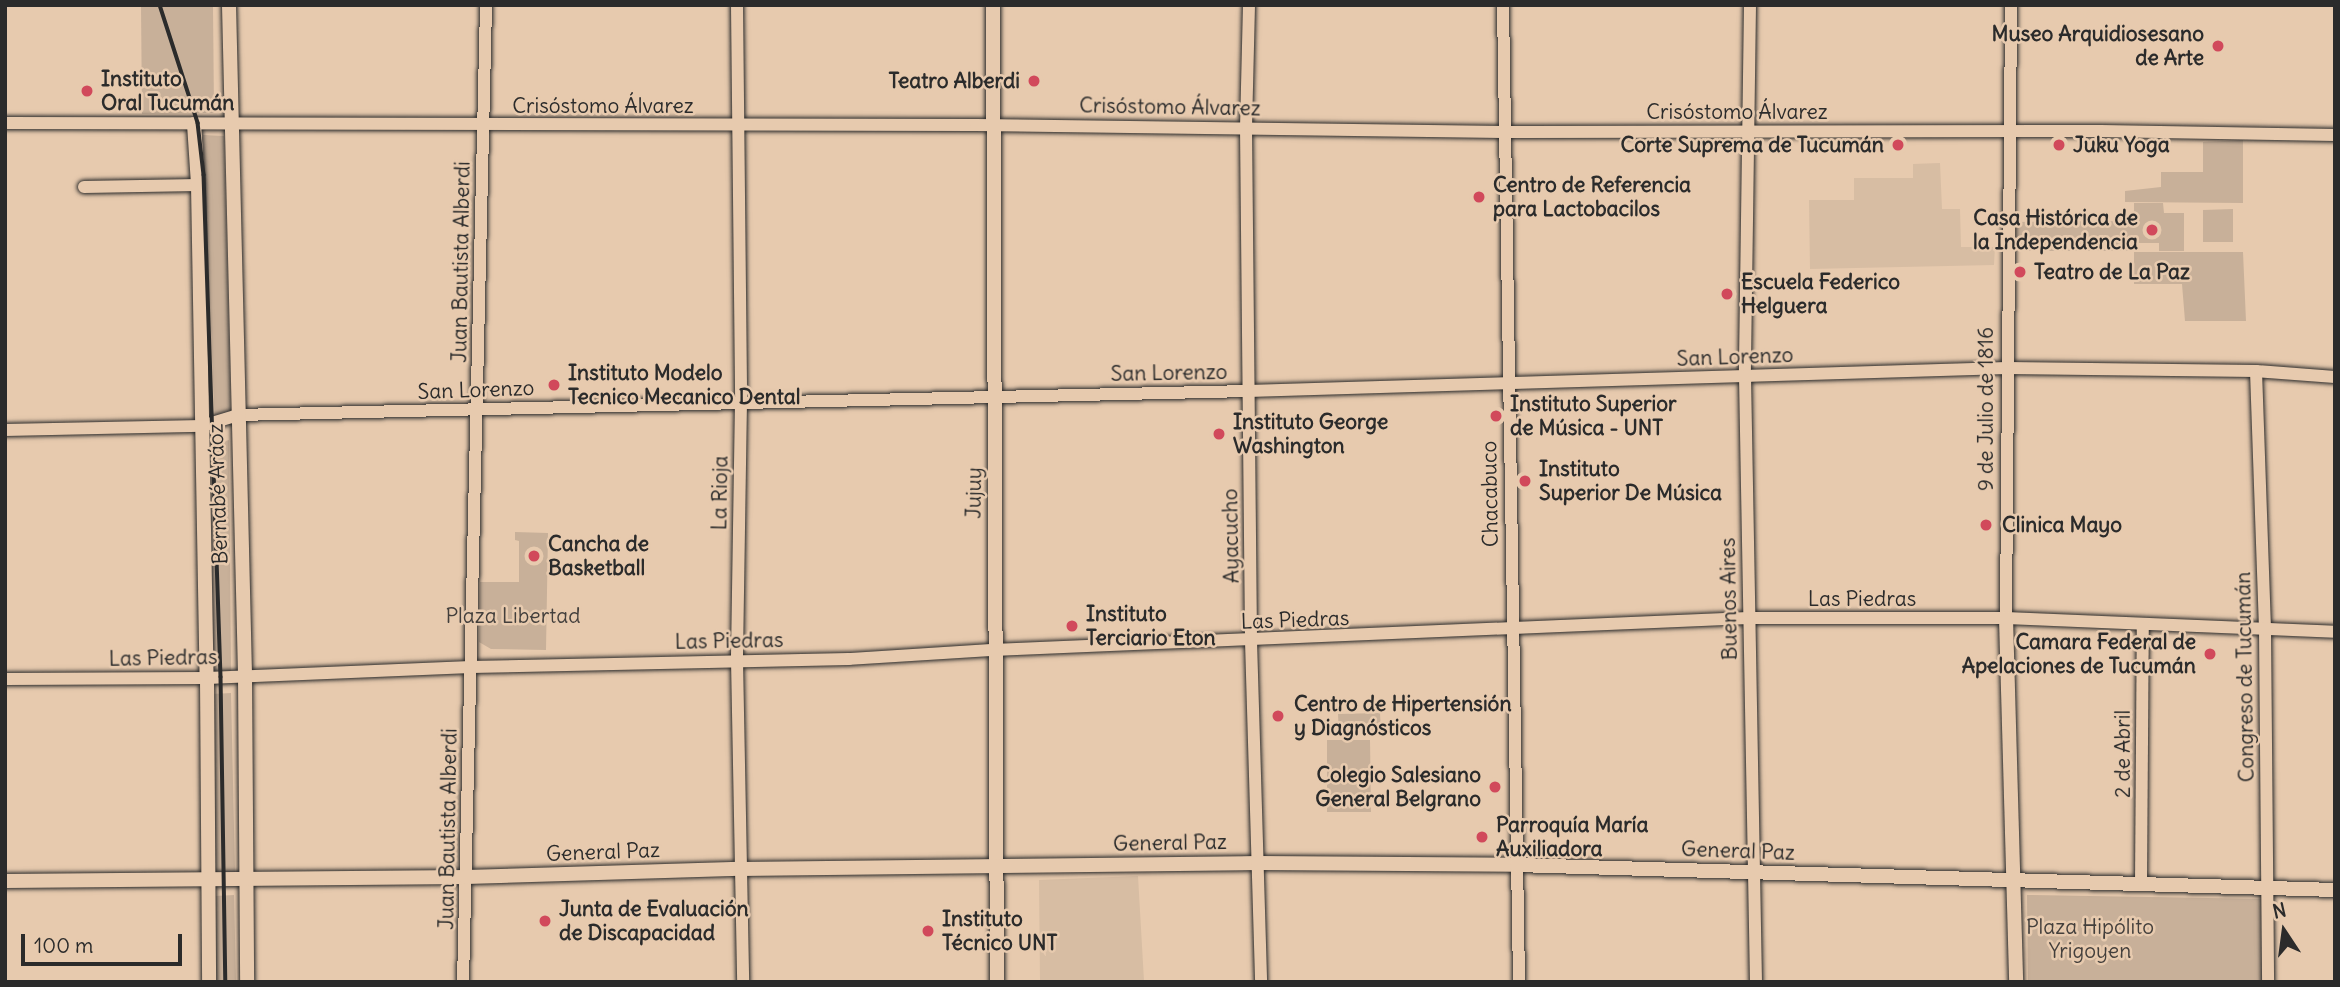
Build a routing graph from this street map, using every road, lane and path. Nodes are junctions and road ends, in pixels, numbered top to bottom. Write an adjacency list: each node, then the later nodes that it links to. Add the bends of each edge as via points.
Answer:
1 (229, 5): 10 (street, Bernabé Aráoz)
2 (485, 5): 14 (street, Juan Bautista Alberdi)
3 (737, 5): 12 (street, La Rioja)
4 (993, 5): 13 (street, Jujuy)
5 (1248, 5): 15 (street, Ayacucho)
6 (1503, 5): 18 (street, Chacabuco)
7 (1750, 5): 16 (street, Buenos Aires)
8 (2011, 5): 17 (street, 9 de Julio de 1816)
9 (5, 123): 11 (street, Crisóstomo Álvarez)
10 (230, 123): 11 (street, Crisóstomo Álvarez); 14 (street, Crisóstomo Álvarez); 31 (street, Bernabé Aráoz)
11 (194, 124): 20 (street, Bernabé Aráoz)
12 (737, 125): 13 (street, Crisóstomo Álvarez); 14 (street, Crisóstomo Álvarez); 29 (street, La Rioja)
13 (993, 125): 15 (street, Crisóstomo Álvarez); 28 (street, Jujuy)
14 (484, 126): 30 (street, Juan Bautista Alberdi)
15 (1246, 127): 18 (street, Crisóstomo Álvarez); 27 (street, Ayacucho)
16 (1748, 131): 17 (street, Crisóstomo Álvarez); 18 (street, Crisóstomo Álvarez); 24 (street, Buenos Aires)
17 (2010, 131): 19 (street, Crisóstomo Álvarez); 22 (street, 9 de Julio de 1816)
18 (1503, 132): 26 (street, Chacabuco)
19 (2335, 135)
20 (198, 185): 21 (street); 32 (street, Bernabé Aráoz)
21 (84, 187)
22 (2007, 368): 23 (street, San Lorenzo); 24 (street, San Lorenzo); 35 (street, 9 de Julio de 1816)
23 (2256, 371): 25 (street, San Lorenzo); 38 (street, Congreso de Tucumán)
24 (1745, 376): 26 (street, San Lorenzo); 34 (street, Buenos Aires)
25 (2335, 377)
26 (1507, 383): 27 (street, San Lorenzo); 37 (street, Chacabuco)
27 (1248, 391): 28 (street, San Lorenzo); 40 (street, Ayacucho)
28 (996, 396): 29 (street, San Lorenzo); 41 (street, Jujuy)
29 (741, 401): 30 (street, San Lorenzo); 42 (street, La Rioja)
30 (476, 409): 31 (street, San Lorenzo); 43 (street, Juan Bautista Alberdi)
31 (237, 415): 32 (street, San Lorenzo); 44 (street, Bernabé Aráoz)
32 (202, 426): 33 (street, San Lorenzo); 46 (street, Bernabé Aráoz)
33 (5, 430)
34 (1748, 618): 35 (street, Las Piedras); 37 (street, Las Piedras); 51 (street, Buenos Aires)
35 (2006, 618): 36 (street, Las Piedras); 56 (street, 9 de Julio de 1816)
36 (2143, 625): 38 (street, Las Piedras); 57 (street, 2 de Abril)
37 (1513, 628): 40 (street, Las Piedras); 48 (street, Chacabuco)
38 (2265, 628): 39 (street, Las Piedras); 58 (street, Congreso de Tucumán)
39 (2335, 632)
40 (1251, 641): 41 (street, Las Piedras); 47 (street, Ayacucho)
41 (993, 650): 42 (street, Las Piedras); 49 (street, Jujuy)
42 (737, 660): 43 (street, Las Piedras); 50 (street, La Rioja)
43 (471, 667): 44 (street, Las Piedras); 52 (street, Juan Bautista Alberdi)
44 (245, 675): 46 (street, Las Piedras); 54 (street, Bernabé Aráoz)
45 (5, 678): 46 (street, Las Piedras)
46 (207, 678): 53 (street, Bernabé Aráoz)
47 (1258, 863): 48 (street, General Paz); 49 (street, General Paz); 65 (street, Ayacucho)
48 (1517, 865): 51 (street, General Paz); 66 (street, Chacabuco)
49 (994, 866): 50 (street, General Paz); 64 (street, Jujuy)
50 (740, 869): 52 (street, General Paz); 63 (street, La Rioja)
51 (1755, 873): 56 (street, General Paz); 67 (street, Buenos Aires)
52 (466, 877): 54 (street, General Paz); 62 (street, Juan Bautista Alberdi)
53 (206, 878): 54 (street, General Paz); 55 (street, General Paz); 60 (street, Bernabé Aráoz)
54 (245, 879): 61 (street, Bernabé Aráoz)
55 (5, 881)
56 (2013, 881): 57 (street, General Paz); 68 (street, 9 de Julio de 1816)
57 (2141, 884): 58 (street, General Paz)
58 (2267, 887): 59 (street, General Paz); 69 (street, Congreso de Tucumán)
59 (2335, 890)
60 (209, 982)
61 (247, 982)
62 (463, 982)
63 (743, 982)
64 (997, 982)
65 (1261, 982)
66 (1519, 982)
67 (1756, 982)
68 (2016, 982)
69 (2268, 982)

